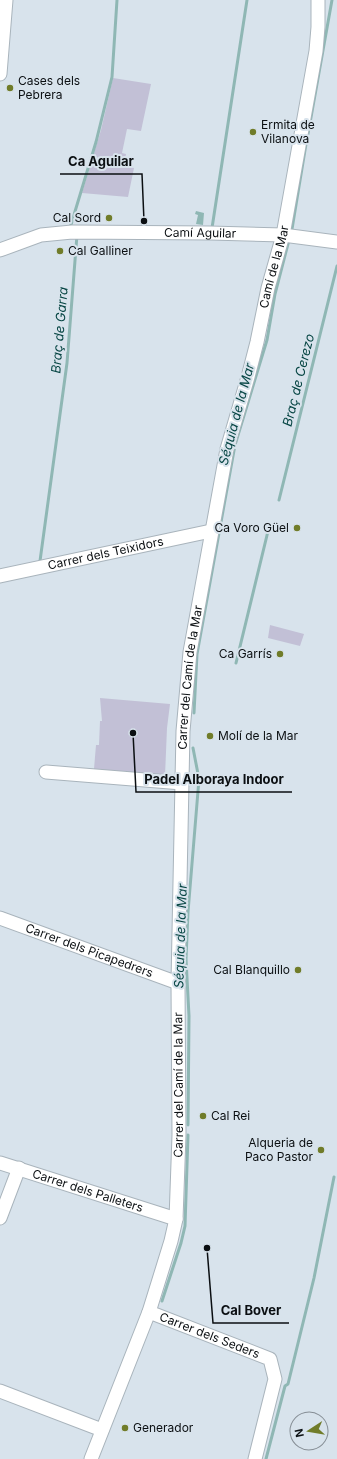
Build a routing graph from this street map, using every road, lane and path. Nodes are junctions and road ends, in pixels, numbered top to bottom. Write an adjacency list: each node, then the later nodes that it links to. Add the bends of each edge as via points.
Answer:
1 (6, 0): 3 (street)
2 (318, 0): 4 (street, Camí de la Mar, via 316,51)
3 (0, 74)
4 (283, 235): 5 (street, Camí Aguilar); 6 (street, Camí Aguilar, via 58,233 41,235); 7 (street, Camí de la Mar, via 248,377 227,449)
5 (337, 242)
6 (0, 250)
7 (211, 531): 8 (street, Carrer dels Teixidors); 10 (street, Carrer del Camí de la Mar, via 190,652 183,731)
8 (0, 576)
9 (46, 772): 10 (street)
10 (182, 783): 12 (street, Carrer del Camí de la Mar)
11 (0, 918): 12 (street, Carrer dels Picapedrers)
12 (178, 983): 16 (street, Carrer del Camí de la Mar, via 179,1136)
13 (0, 1163): 14 (street, Carrer dels Palleters)
14 (19, 1168): 15 (street); 16 (street, Carrer dels Palleters)
15 (0, 1218)
16 (176, 1219): 17 (street, Carrer del Camí de la Mar)
17 (149, 1312): 19 (street, Carrer del Camí de la Mar); 21 (street, Carrer dels Seders, via 270,1359 275,1379)
18 (0, 1391): 19 (street)
19 (102, 1430): 20 (street, Carrer del Camí de la Mar)
20 (91, 1459)
21 (255, 1459)

